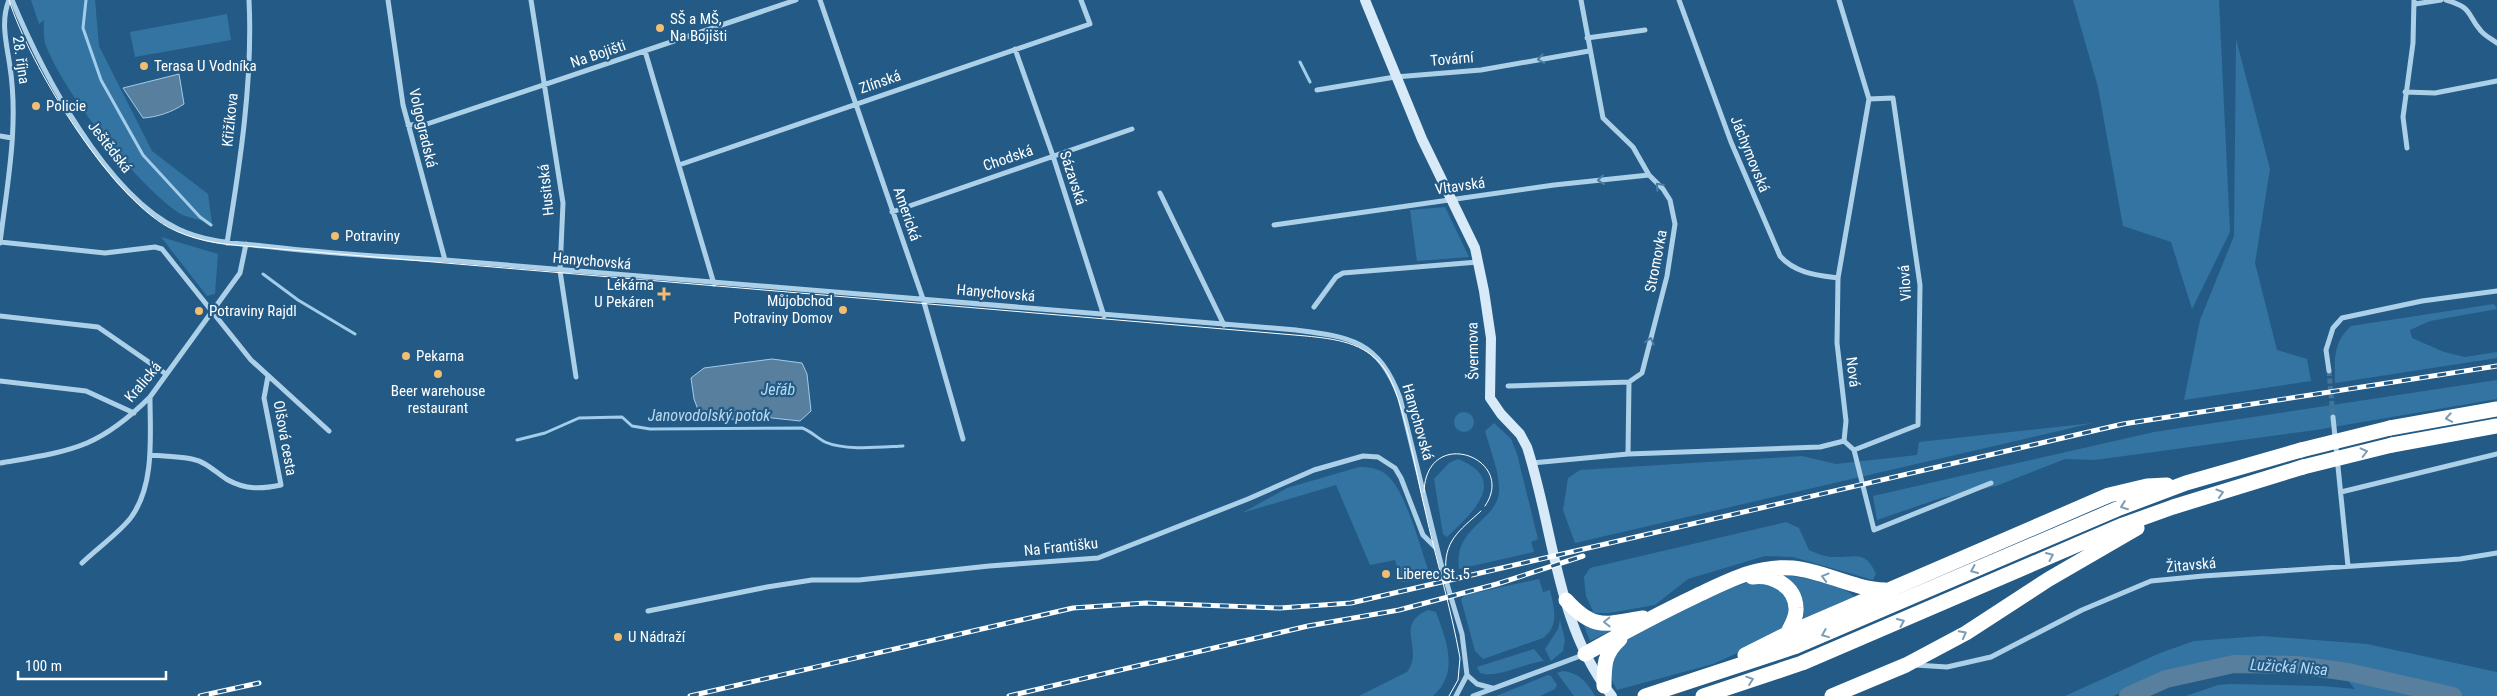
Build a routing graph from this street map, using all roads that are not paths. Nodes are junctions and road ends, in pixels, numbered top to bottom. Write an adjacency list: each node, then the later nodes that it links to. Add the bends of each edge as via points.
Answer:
1 (10, 0): 31 (street, 28. října, via 2,18 13,90); 41 (street, Ještědská, via 78,128 137,200 178,229)
2 (249, 0): 41 (street, Křižíkova, via 251,40)
3 (388, 0): 28 (street, Volgogradská)
4 (531, 0): 23 (street, Husitská)
5 (796, 0): 19 (street, Na Bojišti)
6 (820, 0): 27 (street, Americká)
7 (1081, 0): 18 (street, Zlínská, via 1090,24)
8 (1365, 0): 21 (street, Švermova)
9 (1581, 0): 16 (street, Stromovka)
10 (1679, 0): 46 (street, Jáchymovská, via 1731,142 1780,256 1794,268)
11 (1839, 0): 26 (street, Nová)
12 (2441, 0): 14 (street)
13 (2446, 0): 17 (street, via 2463,6 2482,32)
14 (2414, 2): 25 (street, via 2413,43)
15 (1645, 30): 16 (street)
16 (1587, 38): 20 (street, Stromovka)
17 (2497, 43)
18 (1015, 49): 27 (street, Zlínská); 33 (street, Sázavská)
19 (646, 51): 23 (street, Na Bojišti); 34 (street)
20 (1589, 51): 21 (street, Tovární, one-way to 21, via 1481,70); 35 (street, Stromovka, via 1603,118 1633,147)
21 (1395, 76): 24 (street, Tovární); 37 (street, Švermova)
22 (2497, 81): 25 (street, via 2435,93)
23 (544, 86): 28 (street, Na Bojišti, via 427,124); 45 (street, Husitská, via 563,203)
24 (1317, 90)
25 (2405, 92): 32 (street)
26 (1869, 100): 46 (street, Nová); 70 (street, Vilová, via 1893,98 1920,286 1918,425)
27 (856, 104): 34 (street, Zlínská); 38 (street, Americká)
28 (408, 125): 43 (street, Volgogradská)
29 (1132, 129): 33 (street, Chodská)
30 (0, 136): 31 (street)
31 (12, 138): 40 (street, 28. října)
32 (2406, 148)
33 (1053, 156): 38 (street, Chodská); 53 (street, Sázavská)
34 (678, 164): 47 (street)
35 (1649, 175): 37 (street, Vltavská, one-way to 37); 60 (street, Stromovka, one-way to 35, via 1642,373 1675,231 1670,200)
36 (1160, 193): 54 (street)
37 (1452, 200): 39 (street, Vltavská); 44 (street, Švermova, via 1469,232)
38 (892, 212): 49 (street, Americká)
39 (1274, 225)
40 (0, 243): 51 (street, via 105,253 162,249)
41 (227, 243): 42 (street, Ještědská)
42 (246, 244): 43 (street, Hanychovská, via 337,255); 51 (street, Kralická, via 240,273)
43 (444, 260): 45 (street, Hanychovská)
44 (1479, 262): 50 (street, via 1343,274 1336,277); 75 (street, Švermova, via 1490,338 1490,398 1520,434)
45 (560, 271): 47 (street, Hanychovská); 58 (street, Husitská)
46 (1838, 278): 69 (street, Nová, via 1836,343 1846,421)
47 (714, 284): 49 (street, Hanychovská)
48 (2497, 291): 55 (street, via 2422,301 2342,318 2333,328 2326,350)
49 (924, 300): 53 (street, Hanychovská); 68 (street, Americká)
50 (1314, 307)
51 (212, 311): 56 (street, Kralická); 57 (street)
52 (0, 316): 56 (street, via 98,327)
53 (1104, 316): 54 (street, Hanychovská)
54 (1224, 326): 80 (street, Hanychovská, via 1340,336 1358,342 1378,360 1400,398)
55 (2328, 371)
56 (166, 374): 62 (street, Kralická)
57 (268, 376): 67 (street); 73 (street, Olšová cesta, via 264,398 280,485 250,488 193,459)
58 (576, 377)
59 (0, 382): 64 (street, via 86,391)
60 (1628, 382): 61 (street); 71 (street)
61 (1508, 386)
62 (150, 397): 64 (street, Kralická); 73 (street)
63 (2497, 409): 76 (highway, one-way to 76, bridge, via 2390,428)
64 (134, 413): 74 (street, Kralická, via 88,442 41,456)
65 (2333, 417): 78 (street)
66 (2497, 426): 79 (highway, one-way to 66, bridge, via 2303,467 2392,445)
67 (329, 431)
68 (963, 439)
69 (1844, 440): 70 (street); 71 (street, via 1820,446)
70 (1854, 450): 77 (street, via 1874,530)
71 (1628, 454): 75 (street)
72 (2497, 454): 78 (street)
73 (150, 455): 82 (street, via 144,488 132,516)
74 (0, 463)
75 (1532, 463): 86 (street, Švermova)
76 (2186, 483): 85 (highway, via 2147,486 2109,495); 93 (highway, one-way to 93, via 2059,532 1794,647)
77 (1991, 484)
78 (2341, 492): 83 (street)
79 (2173, 507): 91 (highway, one-way to 79, via 1966,633 2049,579); 99 (highway, one-way to 79, via 1802,663)
80 (1438, 549): 87 (street, Na Františku, via 1423,535 1395,468 1378,457 1363,456 1314,470 1098,558 859,580 812,580); 92 (street, Hanychovská, via 1462,634)
81 (2497, 553): 83 (street, Žitavská, via 2460,559)
82 (82, 563)
83 (2348, 566): 91 (street, Žitavská, via 2151,581 2082,610 1991,657 1947,668)
84 (1733, 579): 85 (highway, one-way to 84, via 1872,590 1795,568 1767,568); 88 (highway); 89 (highway, via 1771,578 1789,589 1796,608)
85 (1889, 590): 89 (highway)
86 (1566, 600): 88 (highway, one-way to 86, via 1607,623 1590,621); 90 (street, Švermova)
87 (648, 611)
88 (1655, 616): 90 (highway); 95 (highway, via 1610,648 1604,666)
89 (1787, 634): 93 (highway)
90 (1585, 654): 94 (street); 95 (street, Švermova)
91 (1906, 664): 100 (highway)
92 (1467, 675): 94 (street, via 1477,684); 96 (street)
93 (1693, 681): 98 (highway)
94 (1492, 688): 97 (street)
95 (1608, 691)
96 (1456, 696)
97 (1474, 696)
98 (1645, 696)
99 (1703, 696)
100 (1832, 696)

